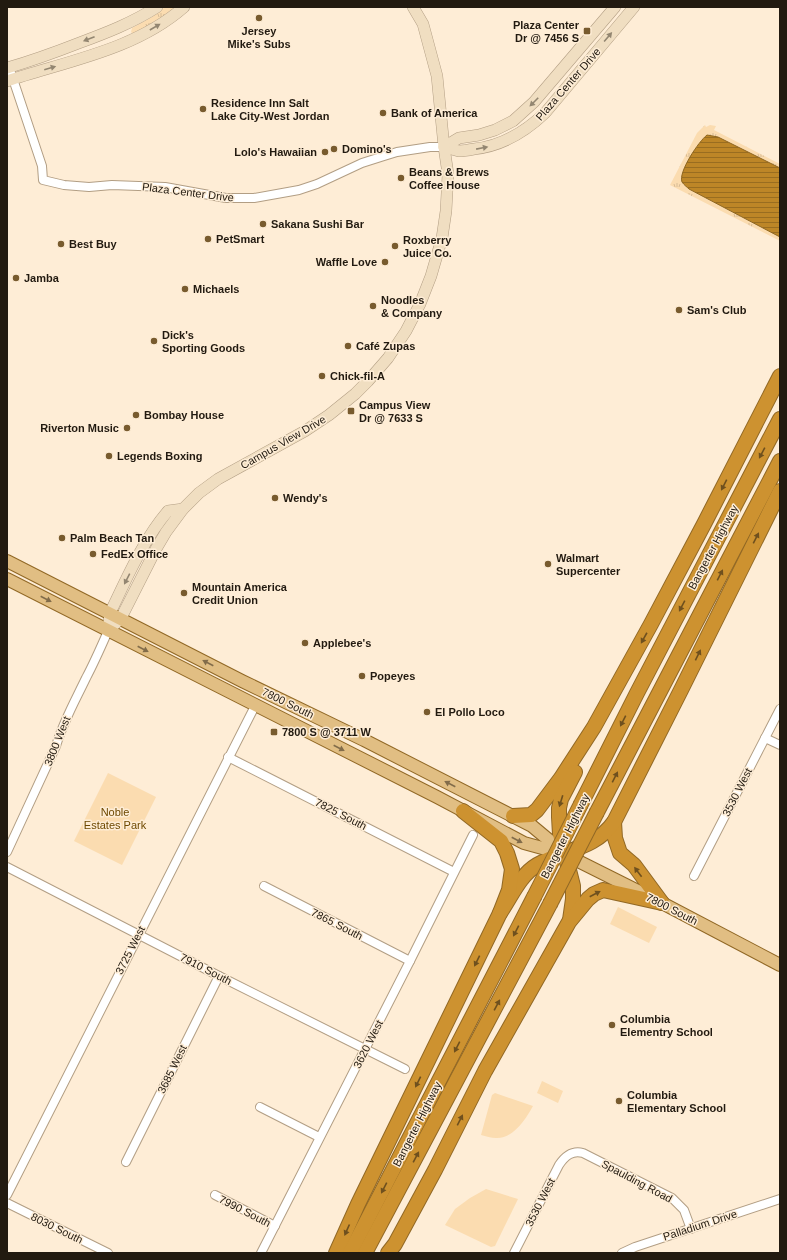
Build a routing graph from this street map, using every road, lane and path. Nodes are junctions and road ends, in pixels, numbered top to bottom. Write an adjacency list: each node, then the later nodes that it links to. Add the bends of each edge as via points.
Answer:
1 (157, 7): 6 (street, one-way to 6, via 135,21 109,32)
2 (184, 7): 7 (street, one-way to 2, via 123,44 165,22)
3 (413, 7): 8 (street, Campus View Drive, via 423,24 437,76)
4 (614, 7): 8 (street, Plaza Center Drive, one-way to 8, via 534,102 513,121 490,132 458,138)
5 (634, 7): 8 (street, Plaza Center Drive, one-way to 5, via 460,151 481,148 511,138 533,124)
6 (8, 67): 7 (street, Plaza Center Drive)
7 (10, 80): 8 (street, Plaza Center Drive, via 42,166 43,180 64,185 165,187 226,198 254,198 299,190 323,182 362,163 397,152)
8 (444, 147): 15 (street, Campus View Drive, via 448,190 445,220 436,259 420,304 388,358 355,394 329,415 218,479 199,493 166,532)
9 (780, 376): 19 (highway, one-way to 19, via 680,571)
10 (780, 419): 55 (highway, Bangerter Highway, one-way to 55, bridge)
11 (780, 460): 56 (highway, Bangerter Highway, one-way to 11, bridge, via 550,904)
12 (780, 492): 25 (highway, one-way to 12)
13 (7, 561): 15 (main road, 7800 South)
14 (7, 579): 16 (main road, 7800 South, one-way to 16)
15 (115, 615): 16 (street, Campus View Drive); 24 (main road, 7800 South, one-way to 15)
16 (108, 631): 17 (main road, 7800 South, one-way to 17); 27 (street, 3800 West, via 61,729 56,746)
17 (254, 706): 22 (street, 3725 West); 23 (main road, 7800 South, one-way to 23)
18 (780, 709): 20 (street, 3530 West)
19 (594, 727): 24 (highway, via 538,810 531,815); 28 (highway, one-way to 28, via 559,808)
20 (765, 738): 21 (street); 31 (street, 3530 West)
21 (780, 746)
22 (228, 757): 30 (street, 7825 South); 36 (street, 3725 West)
23 (464, 811): 28 (main road, 7800 South, one-way to 28, via 524,843); 34 (highway, via 501,841 507,853 512,869 510,890)
24 (512, 816): 28 (main road, 7800 South, via 532,826)
25 (614, 822): 28 (highway, via 595,840); 33 (highway, one-way to 25, via 634,865 620,854)
26 (473, 835): 30 (street, 3620 West)
27 (7, 852)
28 (564, 854): 33 (main road, 7800 South); 34 (highway, via 538,865 526,875); 35 (highway, via 573,886)
29 (7, 867): 36 (street, 7910 South)
30 (454, 872): 37 (street, 3620 West)
31 (694, 876)
32 (264, 886): 37 (street, 7865 South)
33 (662, 903): 35 (highway, one-way to 33, via 588,899 603,890); 38 (main road, 7800 South)
34 (500, 913): 54 (highway, one-way to 54)
35 (569, 922): 57 (highway, one-way to 35, via 485,1071)
36 (138, 934): 39 (street, 7910 South); 46 (street, 3725 West)
37 (410, 961): 40 (street, 3620 West)
38 (780, 965)
39 (219, 976): 40 (street, 7910 South); 45 (street, 3685 West)
40 (366, 1049): 41 (street, 7910 South); 43 (street, 3620 West)
41 (405, 1069)
42 (260, 1107): 43 (street)
43 (320, 1137): 50 (street, 3620 West)
44 (569, 1154): 51 (street, Spaulding Road, via 583,1153 672,1198 684,1210); 58 (street, 3530 West, via 559,1165)
45 (126, 1162)
46 (7, 1195)
47 (215, 1195): 50 (street, 7990 South)
48 (780, 1199): 51 (street, Palladium Drive)
49 (7, 1203): 52 (street, 8030 South)
50 (275, 1226): 53 (street, 3620 West)
51 (690, 1229): 59 (street, Palladium Drive)
52 (108, 1253)
53 (261, 1253)
54 (336, 1253)
55 (350, 1253)
56 (365, 1253)
57 (388, 1253)
58 (514, 1253)
59 (622, 1253)

